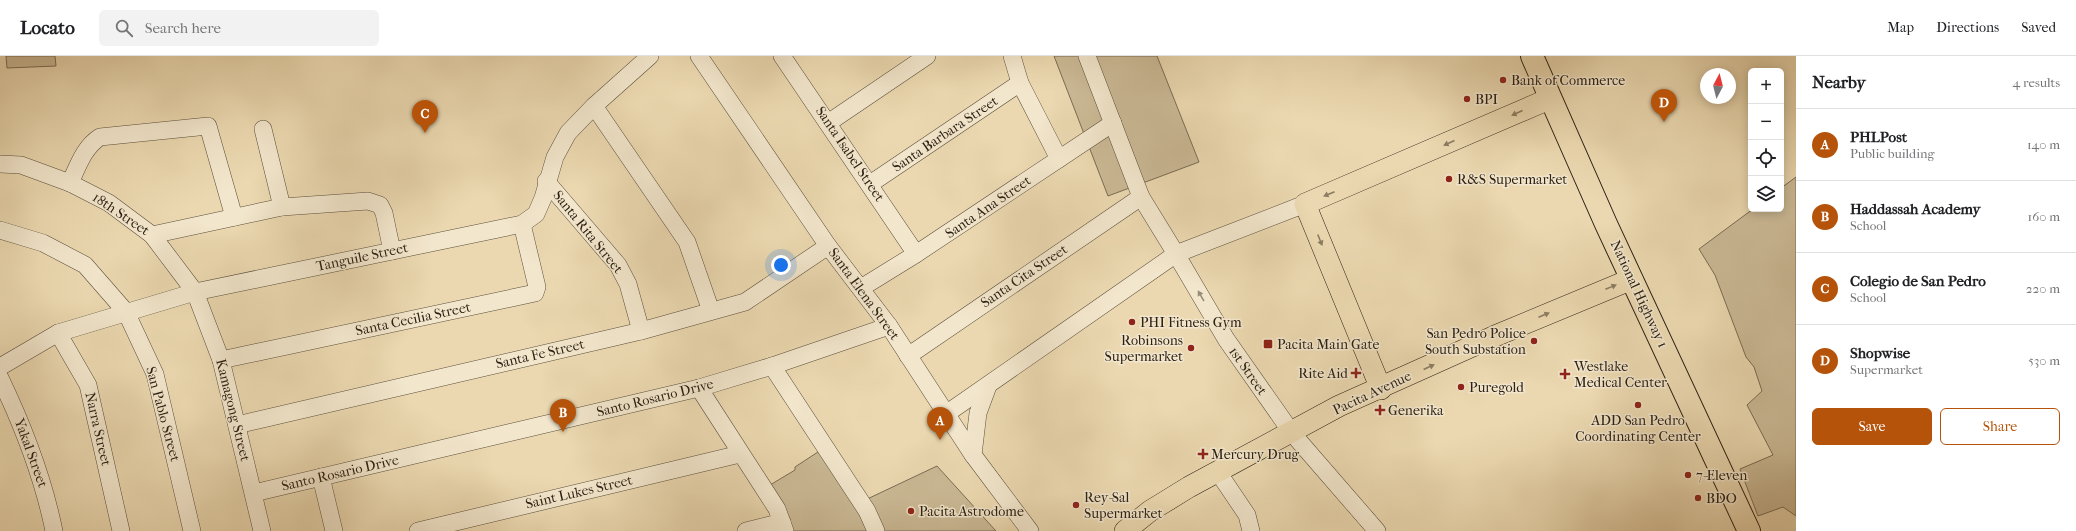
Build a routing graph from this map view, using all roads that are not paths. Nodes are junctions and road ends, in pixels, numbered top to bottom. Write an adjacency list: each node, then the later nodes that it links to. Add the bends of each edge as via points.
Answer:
1 (650, 56): 10 (street, Tanguile Street)
2 (699, 56): 26 (street, Santa Elena Street)
3 (927, 56): 11 (street)
4 (1012, 56): 8 (street)
5 (1087, 56): 12 (street, 1st Street)
6 (1532, 56): 9 (highway, National Highway 1)
7 (784, 57): 11 (street, Santa Isabel Street)
8 (1020, 83): 14 (street); 18 (street, Santa Barbara Street)
9 (1549, 99): 20 (main road, one-way to 20); 30 (highway, National Highway 1)
10 (594, 106): 16 (street, Tanguile Street, via 568,133 555,156); 33 (street, via 687,242)
11 (828, 123): 18 (street, Santa Isabel Street)
12 (1113, 124): 14 (street, Santa Ana Street); 19 (street, 1st Street)
13 (263, 129): 21 (street)
14 (1059, 159): 28 (street, Santa Ana Street)
15 (0, 164): 17 (street, 18th Street, via 21,166)
16 (546, 181): 23 (street, Tanguile Street, via 543,198 536,214); 36 (street, Santa Rita Street, via 618,265 628,284)
17 (70, 183): 22 (street, via 86,151 92,142 100,137 208,126); 25 (street, 18th Street, via 109,203)
18 (870, 184): 28 (street, Santa Isabel Street)
19 (1141, 197): 29 (street, 1st Street); 38 (street, Santa Cita Street)
20 (1305, 204): 29 (street); 45 (main road, one-way to 45)
21 (282, 207): 22 (street); 27 (street, via 368,200 380,205 384,213)
22 (234, 217): 25 (street)
23 (522, 224): 27 (street, Tanguile Street); 39 (street, Santa Cecilia Street, via 537,287 535,293)
24 (0, 230): 34 (street, San Pablo Street, via 43,243 85,265)
25 (152, 235): 32 (street, 18th Street)
26 (828, 246): 31 (street, Santa Elena Street); 33 (street, Santa Fe Street, via 745,302)
27 (392, 251): 32 (street, Tanguile Street)
28 (916, 254): 31 (street, Santa Ana Street)
29 (1176, 254): 43 (street); 48 (street, 1st Street, one-way to 29, via 1226,339)
30 (1632, 279): 45 (main road, Pacita Avenue, one-way to 30, via 1496,336); 67 (highway, National Highway 1)
31 (861, 288): 35 (street, Santa Elena Street)
32 (195, 292): 34 (street, Tanguile Street); 39 (street, Kamagong Street)
33 (711, 311): 36 (street, Santa Fe Street)
34 (126, 312): 37 (street, Tanguile Street); 57 (street, San Pablo Street, via 155,374)
35 (889, 326): 38 (street, Santa Elena Street); 40 (street, Santo Rosario Drive)
36 (641, 331): 47 (street, Santa Fe Street)
37 (58, 333): 41 (street, Tanguile Street); 56 (street, Narra Street, via 88,385)
38 (908, 356): 46 (street, Santa Elena Street)
39 (221, 360): 47 (street, Kamagong Street)
40 (772, 366): 44 (street, Santo Rosario Drive); 62 (street, via 867,512)
41 (0, 367)
42 (0, 378): 55 (street, Yakal Street, via 25,430 48,502)
43 (988, 386): 46 (street); 50 (street, via 978,413)
44 (699, 388): 49 (street); 52 (street, Santo Rosario Drive)
45 (1381, 389): 48 (main road, Pacita Avenue, via 1339,406)
46 (946, 414): 50 (street, Santa Elena Street)
47 (237, 425): 53 (street, Kamagong Street)
48 (1292, 433): 51 (main road, Pacita Avenue); 66 (street, 1st Street)
49 (740, 454): 54 (street, via 777,509); 60 (street, Saint Lukes Street)
50 (973, 455): 63 (street, Santa Elena Street)
51 (1218, 472): 64 (main road, Pacita Avenue, via 1150,510); 65 (street, via 1247,515)
52 (321, 477): 53 (street, Santo Rosario Drive); 59 (street)
53 (254, 493): 58 (street, Kamagong Street)
54 (783, 526): 61 (street)
55 (54, 531)
56 (121, 531)
57 (192, 531)
58 (262, 531)
59 (334, 531)
60 (418, 531)
61 (746, 531)
62 (876, 531)
63 (1030, 531)
64 (1125, 531)
65 (1251, 531)
66 (1377, 531)
67 (1749, 531)

